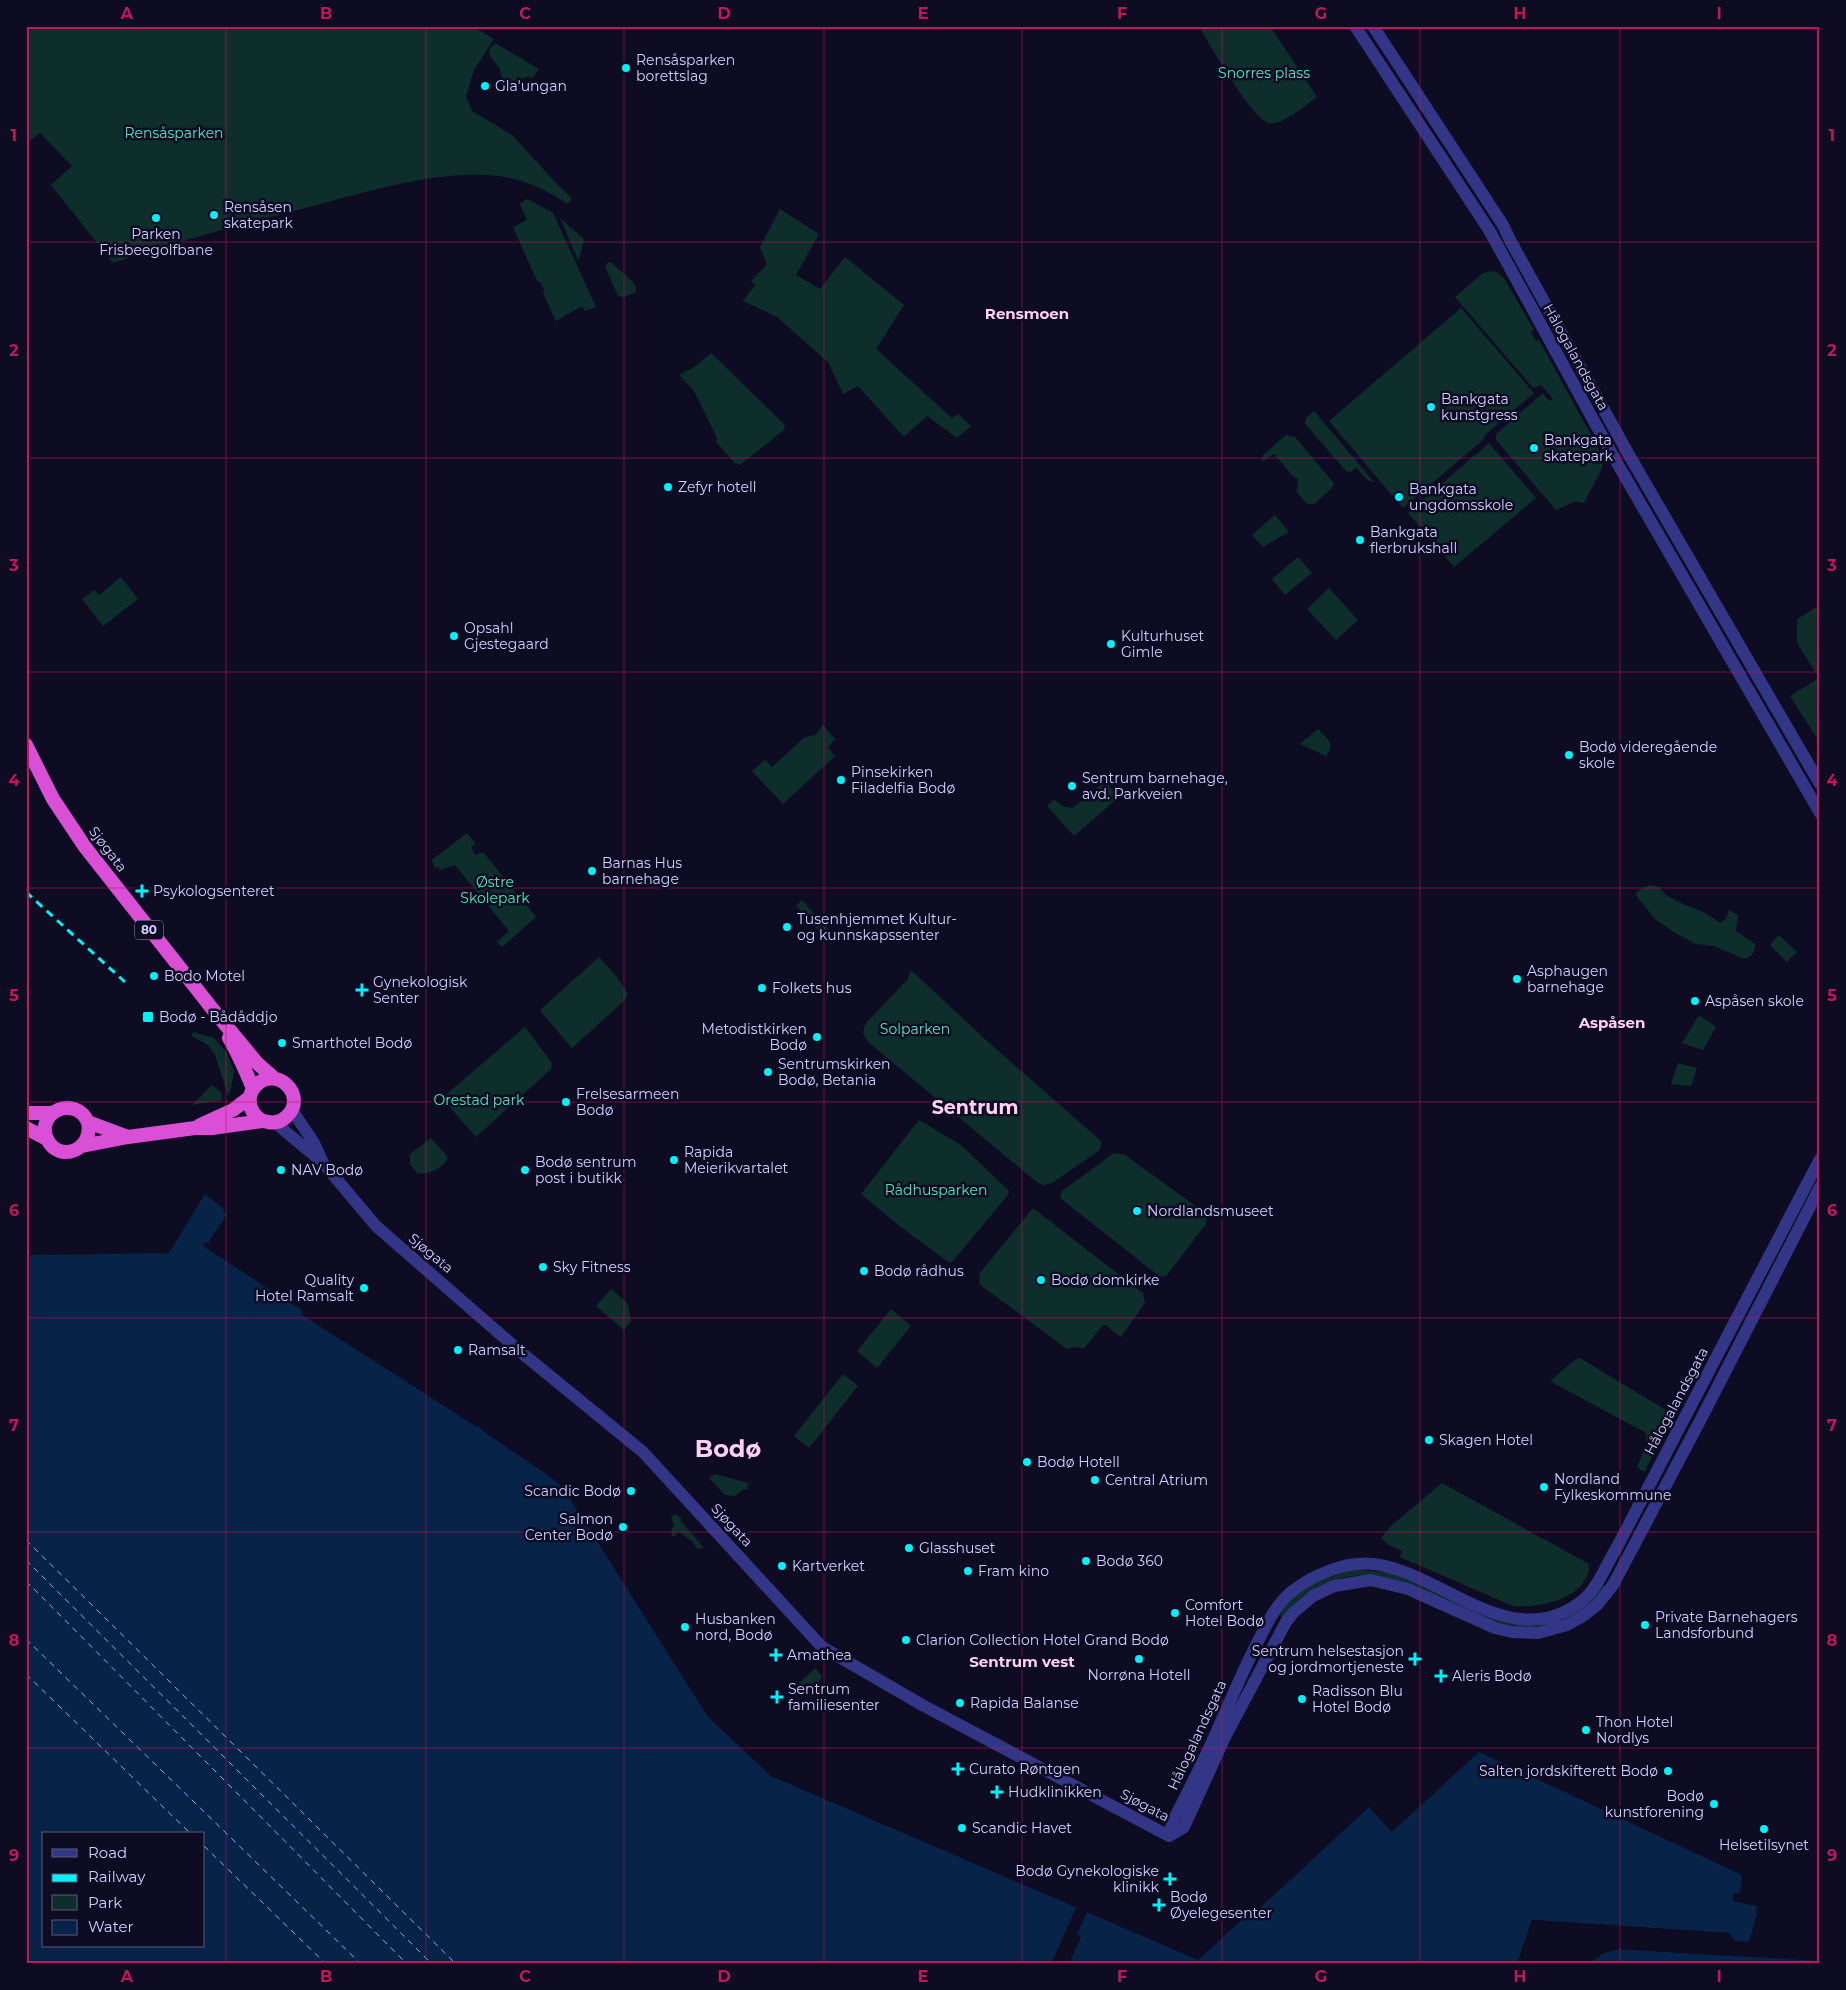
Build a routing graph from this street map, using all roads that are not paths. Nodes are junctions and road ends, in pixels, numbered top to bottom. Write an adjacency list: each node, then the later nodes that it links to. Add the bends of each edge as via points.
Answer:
1 (1355, 26): 5 (street, Hålogalandsgata, via 1489,230 1617,463)
2 (1373, 26): 4 (street, Hålogalandsgata, via 1503,225 1629,455)
3 (26, 745): 6 (highway, Sjøgata / 80, via 69,825)
4 (1820, 784)
5 (1820, 812)
6 (214, 1011): 7 (highway, Sjøgata / 80, via 257,1063); 8 (highway, Sjøgata / 80, via 237,1051)
7 (274, 1078): 8 (highway, via 264,1080); 9 (highway, Sjøgata / 80, via 290,1088 294,1099)
8 (252, 1093): 13 (highway, Sjøgata / 80, via 252,1111); 15 (highway, via 238,1107)
9 (292, 1110): 13 (highway, via 286,1117); 20 (street, Sjøgata)
10 (26, 1112): 11 (highway)
11 (53, 1113): 12 (highway, via 62,1108 74,1109); 17 (highway, via 46,1125)
12 (88, 1122): 16 (highway); 18 (highway, via 88,1138)
13 (268, 1122): 15 (highway); 20 (street, Sjøgata)
14 (26, 1128): 17 (highway)
15 (195, 1128): 16 (highway)
16 (128, 1137): 18 (highway)
17 (47, 1139): 18 (highway, via 52,1146 63,1151 74,1151)
18 (82, 1146)
19 (1820, 1159): 22 (street, Hålogalandsgata, via 1617,1547 1588,1595 1568,1610 1529,1620 1494,1613 1416,1578 1374,1564 1338,1568 1312,1578 1290,1593 1272,1615 1173,1821)
20 (324, 1163): 22 (street, Sjøgata, via 390,1240 643,1452 822,1647)
21 (1820, 1187): 22 (street, Hålogalandsgata, via 1613,1585 1596,1606 1551,1631 1527,1633 1495,1628 1408,1589 1372,1580 1350,1582 1322,1591 1302,1604 1286,1622 1225,1737 1184,1827)
22 (1169, 1836)

